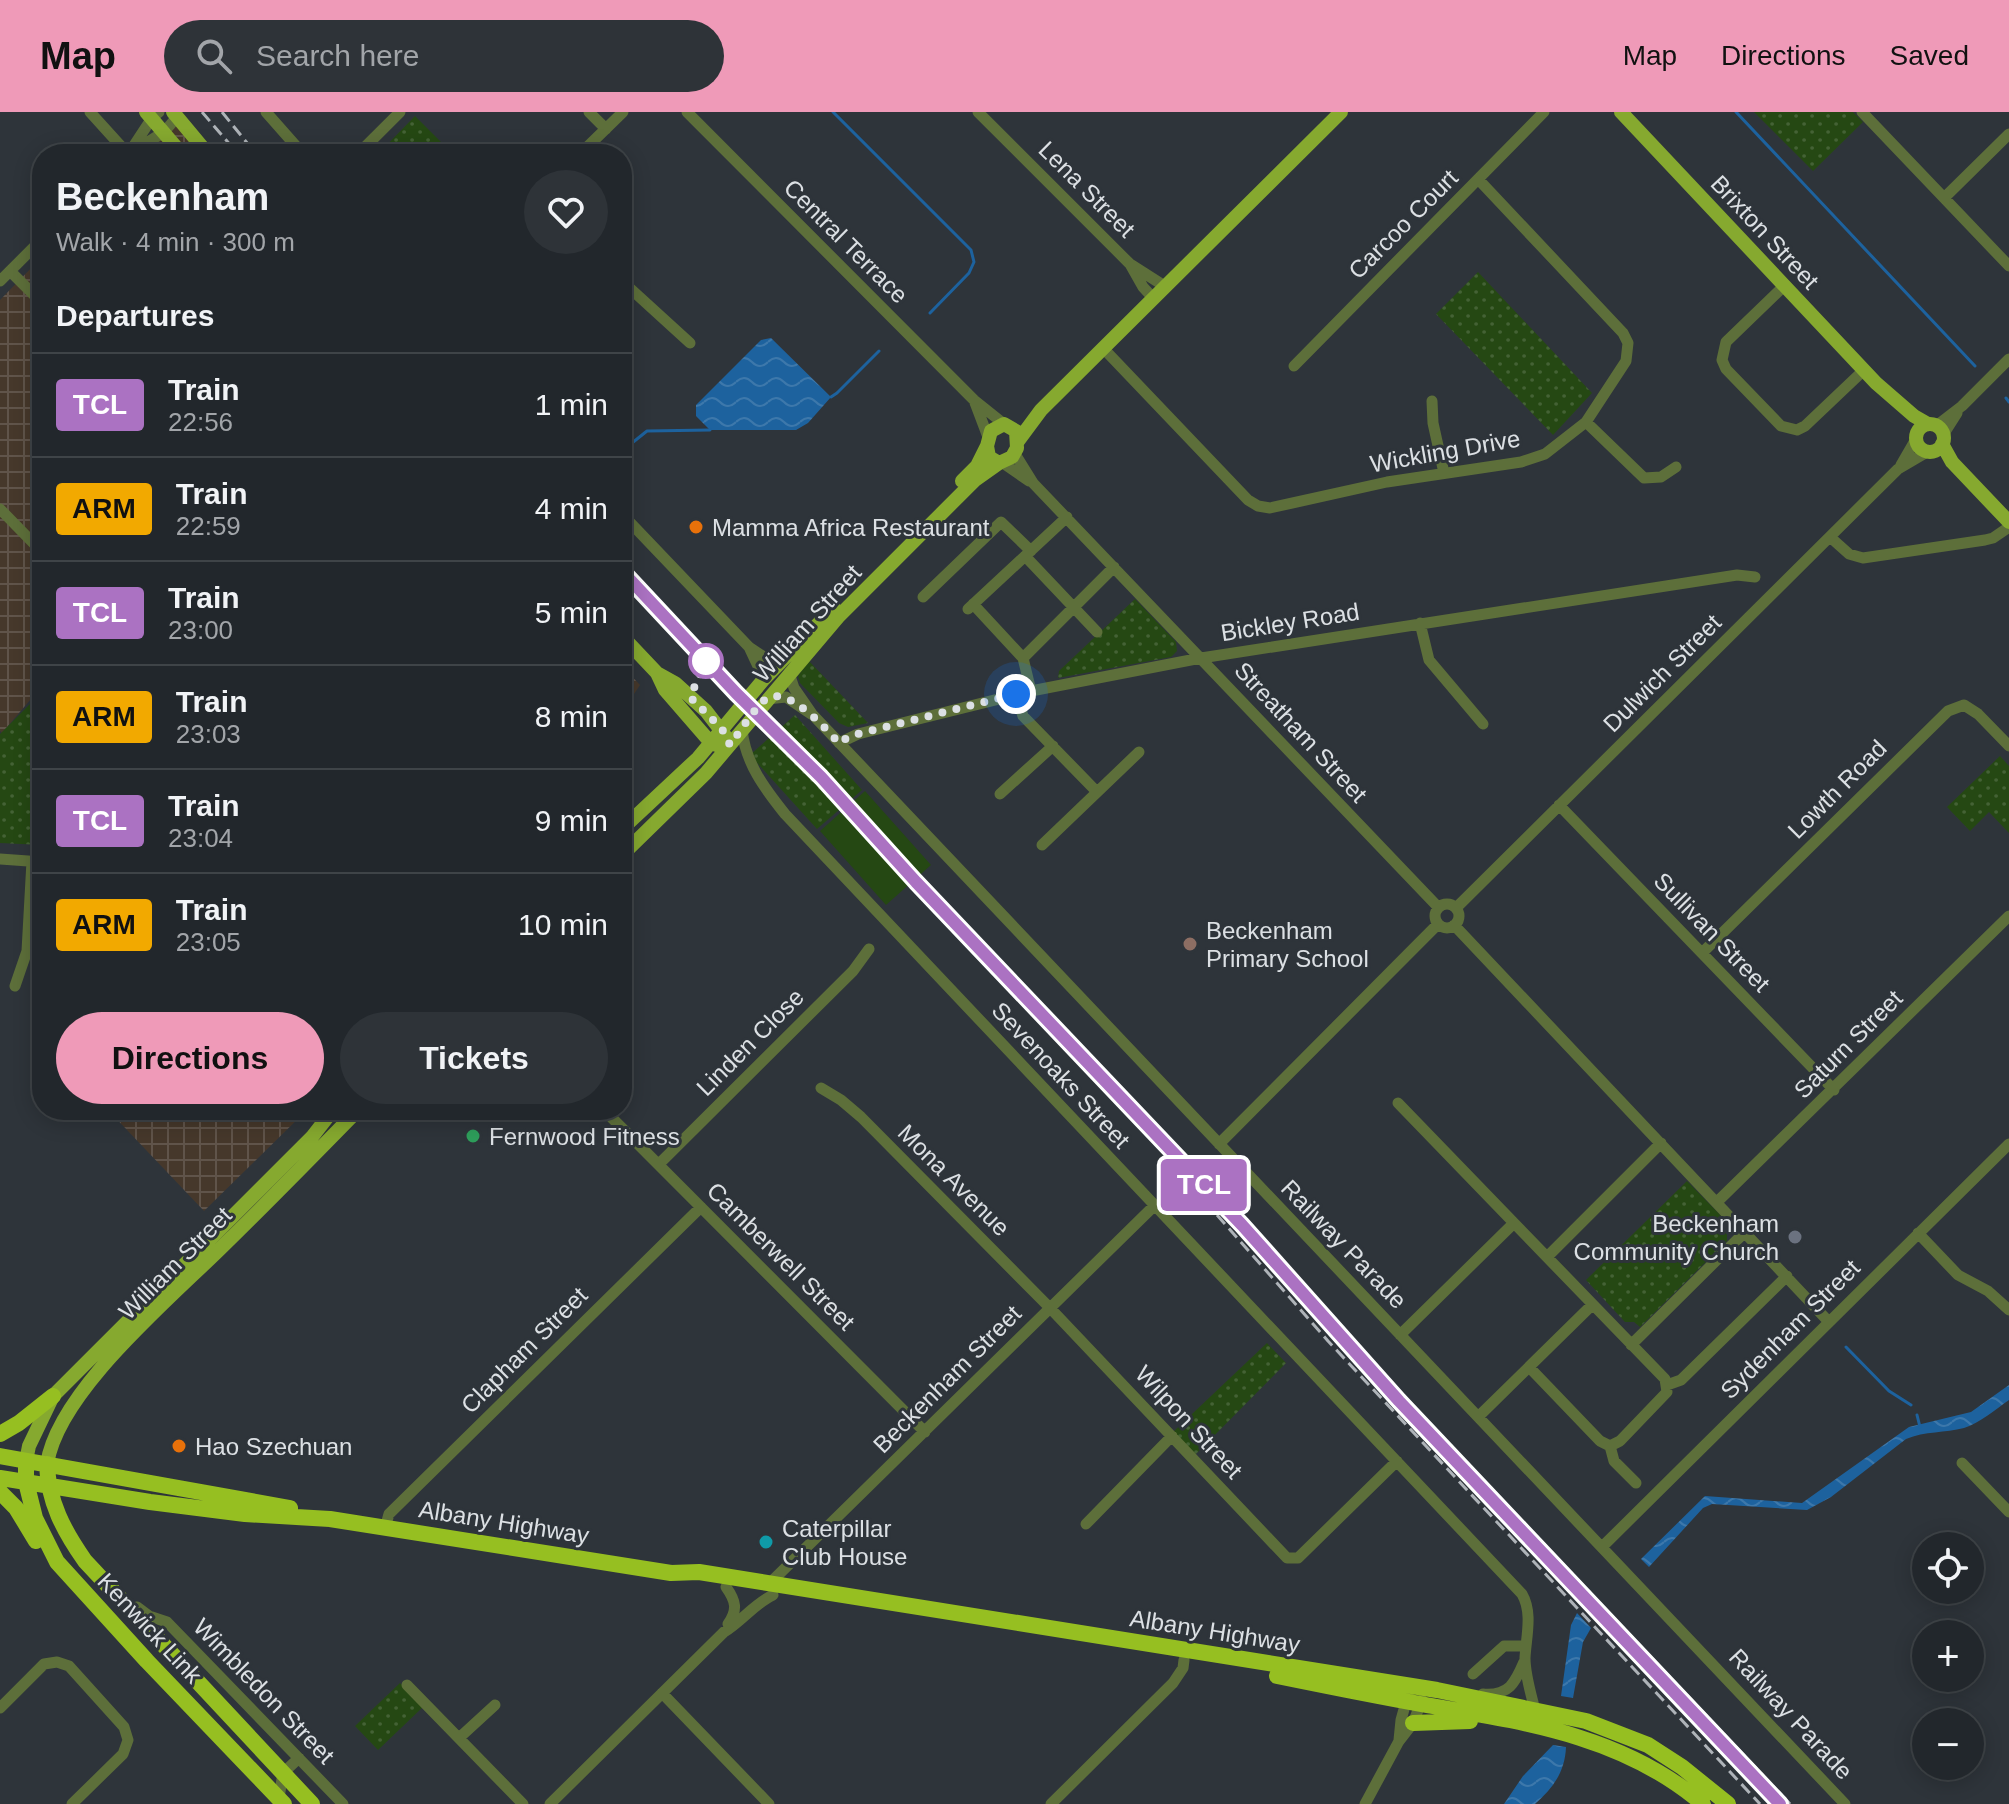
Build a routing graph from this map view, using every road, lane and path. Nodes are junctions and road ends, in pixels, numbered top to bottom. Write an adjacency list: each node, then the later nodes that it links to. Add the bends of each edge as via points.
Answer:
1 (90, 112): 17 (street)
2 (266, 112): 22 (street)
3 (400, 112): 23 (street)
4 (589, 112): 14 (street)
5 (623, 112): 14 (street)
6 (687, 112): 43 (street, Central Terrace)
7 (1341, 112): 33 (main road, William Street)
8 (1544, 112): 25 (street, Carcoo Court)
9 (1621, 112): 32 (main road, Brixton Street)
10 (1862, 112): 26 (street)
11 (981, 113): 28 (street, Lena Street)
12 (152, 114): 15 (main road); 18 (street)
13 (175, 114): 15 (street); 21 (main road)
14 (606, 129): 24 (street)
15 (164, 132): 19 (street); 20 (main road)
16 (2009, 134): 26 (street)
17 (119, 144)
18 (134, 144)
19 (144, 144)
20 (174, 144)
21 (200, 144)
22 (294, 144)
23 (368, 144)
24 (590, 144)
25 (1478, 179): 40 (street, Carcoo Court); 46 (street, Wickling Drive, via 1628,343 1626,361)
26 (1944, 198): 29 (street)
27 (32, 249): 30 (street)
28 (1130, 264): 33 (street, Lena Street); 36 (street, Lena Street)
29 (2009, 266)
30 (10, 271): 31 (street); 35 (street)
31 (0, 281)
32 (1785, 285): 41 (main road, Brixton Street); 41 (street, via 1726,342 1726,369 1781,426 1797,430)
33 (1166, 287): 36 (main road, William Street)
34 (632, 290): 37 (street)
35 (32, 293)
36 (1154, 299): 38 (main road, William Street)
37 (690, 343)
38 (1103, 348): 45 (main road, William Street); 54 (street, Wickling Drive, via 1258,506 1270,508)
39 (2009, 359): 49 (street, Dulwich Street)
40 (1294, 366)
41 (1864, 370): 42 (main road, Brixton Street)
42 (1876, 383): 48 (main road, Brixton Street); 49 (main road, Brixton Street)
43 (974, 400): 47 (street, Central Terrace); 50 (street, Central Terrace)
44 (1432, 401): 54 (street)
45 (1041, 410): 47 (main road, William Street); 51 (main road, William Street)
46 (1586, 422): 52 (street, via 1644,478 1661,477); 54 (street, Wickling Drive, via 1545,454)
47 (1006, 425): 50 (main road, William Street, via 991,431); 51 (main road, via 1016,431)
48 (1916, 437): 49 (main road, Brixton Street, via 1919,447); 53 (street, Dulwich Street)
49 (1935, 439): 53 (street, Dulwich Street); 58 (main road, Brixton Street)
50 (988, 442): 51 (main road, via 989,457); 72 (main road, William Street, via 971,473)
51 (1009, 455): 56 (street, Streatham Street); 72 (main road, William Street, via 975,480)
52 (1676, 467)
53 (1898, 469): 59 (street, Dulwich Street)
54 (1444, 473)
55 (0, 509): 60 (street)
56 (1067, 517): 61 (street); 62 (street, Streatham Street)
57 (632, 524): 69 (street)
58 (2009, 524): 59 (street, via 1985,540 1863,558 1849,554)
59 (1830, 537): 90 (street, Dulwich Street)
60 (32, 542)
61 (1028, 553): 64 (street, via 1001,522); 65 (street); 70 (street, via 970,607)
62 (1114, 567): 65 (street); 71 (street, Streatham Street)
63 (1755, 577): 66 (street, Bickley Road, via 1737,575)
64 (923, 597)
65 (1075, 608): 67 (street); 70 (street)
66 (1420, 623): 71 (street, Bickley Road); 79 (street, via 1429,660)
67 (1097, 632)
68 (632, 647): 73 (main road)
69 (749, 647): 72 (street); 74 (street)
70 (1023, 658): 75 (street)
71 (1201, 658): 75 (street, Bickley Road); 97 (street, Streatham Street)
72 (785, 667): 74 (main road, William Street); 77 (main road, William Street); 78 (street, Railway Parade)
73 (657, 673): 80 (main road, via 675,683); 82 (main road, via 665,690)
74 (764, 679): 80 (main road, William Street)
75 (1031, 691): 76 (street, Bickley Road)
76 (1016, 694): 83 (street, Bickley Road); 84 (street, via 1023,716)
77 (767, 699): 78 (street, Railway Parade, via 786,697); 81 (main road, William Street)
78 (812, 714): 83 (street, Railway Parade)
79 (1483, 724)
80 (722, 729): 82 (main road, William Street); 86 (main road)
81 (742, 729): 86 (main road, William Street); 116 (street, Sevenoaks Street, via 763,787 785,814)
82 (711, 743): 86 (main road); 91 (main road, William Street)
83 (839, 743): 112 (street, Railway Parade)
84 (1053, 746): 88 (street); 89 (street)
85 (2009, 746): 103 (street, Lowth Road, via 1964,705 1948,711)
86 (728, 747): 92 (main road, William Street)
87 (1139, 752): 88 (street)
88 (1097, 792): 93 (street)
89 (1000, 794)
90 (1559, 805): 98 (street, Dulwich Street); 103 (street, Sullivan Street)
91 (632, 820)
92 (632, 845)
93 (1042, 845)
94 (0, 859): 95 (street)
95 (32, 861)
96 (32, 906): 104 (street, via 27,951)
97 (1438, 907): 98 (street); 100 (street)
98 (1456, 908): 101 (street)
99 (2009, 916): 106 (street, Saturn Street)
100 (1438, 924): 101 (street); 112 (street)
101 (1454, 925): 111 (street)
102 (869, 949): 114 (street, Linden Close)
103 (1702, 953): 106 (street, Sullivan Street)
104 (15, 986)
105 (821, 1088): 124 (street, Mona Avenue, via 861,1117)
106 (1834, 1090): 115 (street, Saturn Street)
107 (1398, 1103): 118 (street)
108 (325, 1120): 131 (main road, William Street)
109 (348, 1120): 141 (main road, William Street, via 109,1359 64,1417)
110 (614, 1120): 114 (street, Camberwell Street)
111 (1661, 1143): 115 (street); 121 (street)
112 (1219, 1144): 127 (street, Railway Parade)
113 (2009, 1144): 120 (street, Sydenham Street)
114 (659, 1164): 117 (street, Camberwell Street)
115 (1717, 1202): 119 (street)
116 (1154, 1206): 124 (street, Beckenham Street); 139 (street, Sevenoaks Street)
117 (701, 1207): 133 (street, Camberwell Street); 150 (street, Clapham Street, via 389,1514)
118 (1514, 1223): 121 (street); 127 (street)
119 (1745, 1232): 122 (street); 128 (street)
120 (1918, 1233): 125 (street, via 1958,1275); 126 (street, Sydenham Street)
121 (1547, 1257): 123 (street)
122 (1787, 1276): 126 (street); 130 (street, via 1681,1380)
123 (1592, 1305): 128 (street); 129 (street)
124 (1051, 1309): 133 (street, Beckenham Street); 135 (street, Wilpon Street)
125 (2009, 1310)
126 (1829, 1322): 151 (street, Sydenham Street)
127 (1400, 1335): 132 (street, Railway Parade)
128 (1631, 1345): 130 (street)
129 (1529, 1367): 132 (street); 136 (street)
130 (1667, 1385): 136 (street, via 1663,1399)
131 (53, 1396): 134 (highway); 138 (main road, William Street)
132 (1478, 1417): 151 (street, Railway Parade)
133 (925, 1432): 156 (street, Beckenham Street)
134 (0, 1434)
135 (1172, 1436): 139 (street, Wilpon Street, via 1287,1558 1298,1558); 149 (street)
136 (1610, 1446): 144 (street, via 1614,1461)
137 (0, 1456): 138 (highway, Albany Highway)
138 (26, 1461): 141 (highway, Albany Highway); 143 (highway, Kenwick Link)
139 (1397, 1461): 158 (street, Sevenoaks Street, via 1522,1594 1527,1602)
140 (1962, 1463): 147 (street)
141 (47, 1464): 145 (highway, Kenwick Link); 148 (highway, Albany Highway)
142 (0, 1478): 143 (highway, Albany Highway)
143 (26, 1482): 145 (highway, Albany Highway); 152 (highway, Kenwick Link, via 35,1518)
144 (1636, 1483)
145 (48, 1486): 148 (highway, Albany Highway, via 245,1514); 155 (highway, Kenwick Link, via 65,1532)
146 (0, 1492): 152 (highway)
147 (2009, 1512)
148 (330, 1519): 150 (highway, Albany Highway)
149 (1086, 1524)
150 (385, 1528): 153 (highway, Albany Highway)
151 (1602, 1547): 184 (street, Railway Parade)
152 (57, 1562): 173 (highway, Kenwick Link)
153 (671, 1573): 154 (highway, Albany Highway); 156 (highway, Albany Highway, via 699,1572)
154 (726, 1587): 156 (highway, Albany Highway); 157 (street, via 736,1609)
155 (110, 1589): 171 (street, Wimbledon Street, via 167,1622); 172 (highway, Kenwick Link)
156 (771, 1589): 157 (street, Beckenham Street); 159 (highway, Albany Highway); 164 (highway, Albany Highway)
157 (724, 1632): 163 (street, Beckenham Street)
158 (1526, 1646): 160 (street, Sevenoaks Street); 161 (street, via 1504,1646)
159 (1184, 1660): 164 (highway, Albany Highway); 180 (street, via 1173,1683)
160 (1525, 1661): 164 (street, via 1514,1686 1501,1693); 167 (street, Sevenoaks Street)
161 (1473, 1674)
162 (407, 1685): 169 (street)
163 (662, 1693): 178 (street, Beckenham Street); 179 (street)
164 (1420, 1694): 167 (highway, Albany Highway); 168 (street); 170 (street)
165 (495, 1705): 169 (street)
166 (0, 1708): 174 (street, via 44,1664 57,1662 69,1666 124,1727 128,1740 123,1754)
167 (1533, 1717): 168 (highway, via 1512,1727 1482,1721); 182 (highway, Albany Highway, via 1642,1761); 183 (highway, Albany Highway, via 1586,1721 1648,1745)
168 (1413, 1723): 170 (street)
169 (459, 1738): 177 (street)
170 (1399, 1741): 181 (street)
171 (299, 1758): 172 (street); 176 (street, Wimbledon Street)
172 (283, 1773): 173 (street); 175 (highway, Kenwick Link)
173 (281, 1801)
174 (72, 1804)
175 (312, 1804)
176 (343, 1804)
177 (523, 1804)
178 (550, 1804)
179 (769, 1804)
180 (1051, 1804)
181 (1365, 1804)
182 (1703, 1804)
183 (1728, 1804)
184 (1845, 1804)

